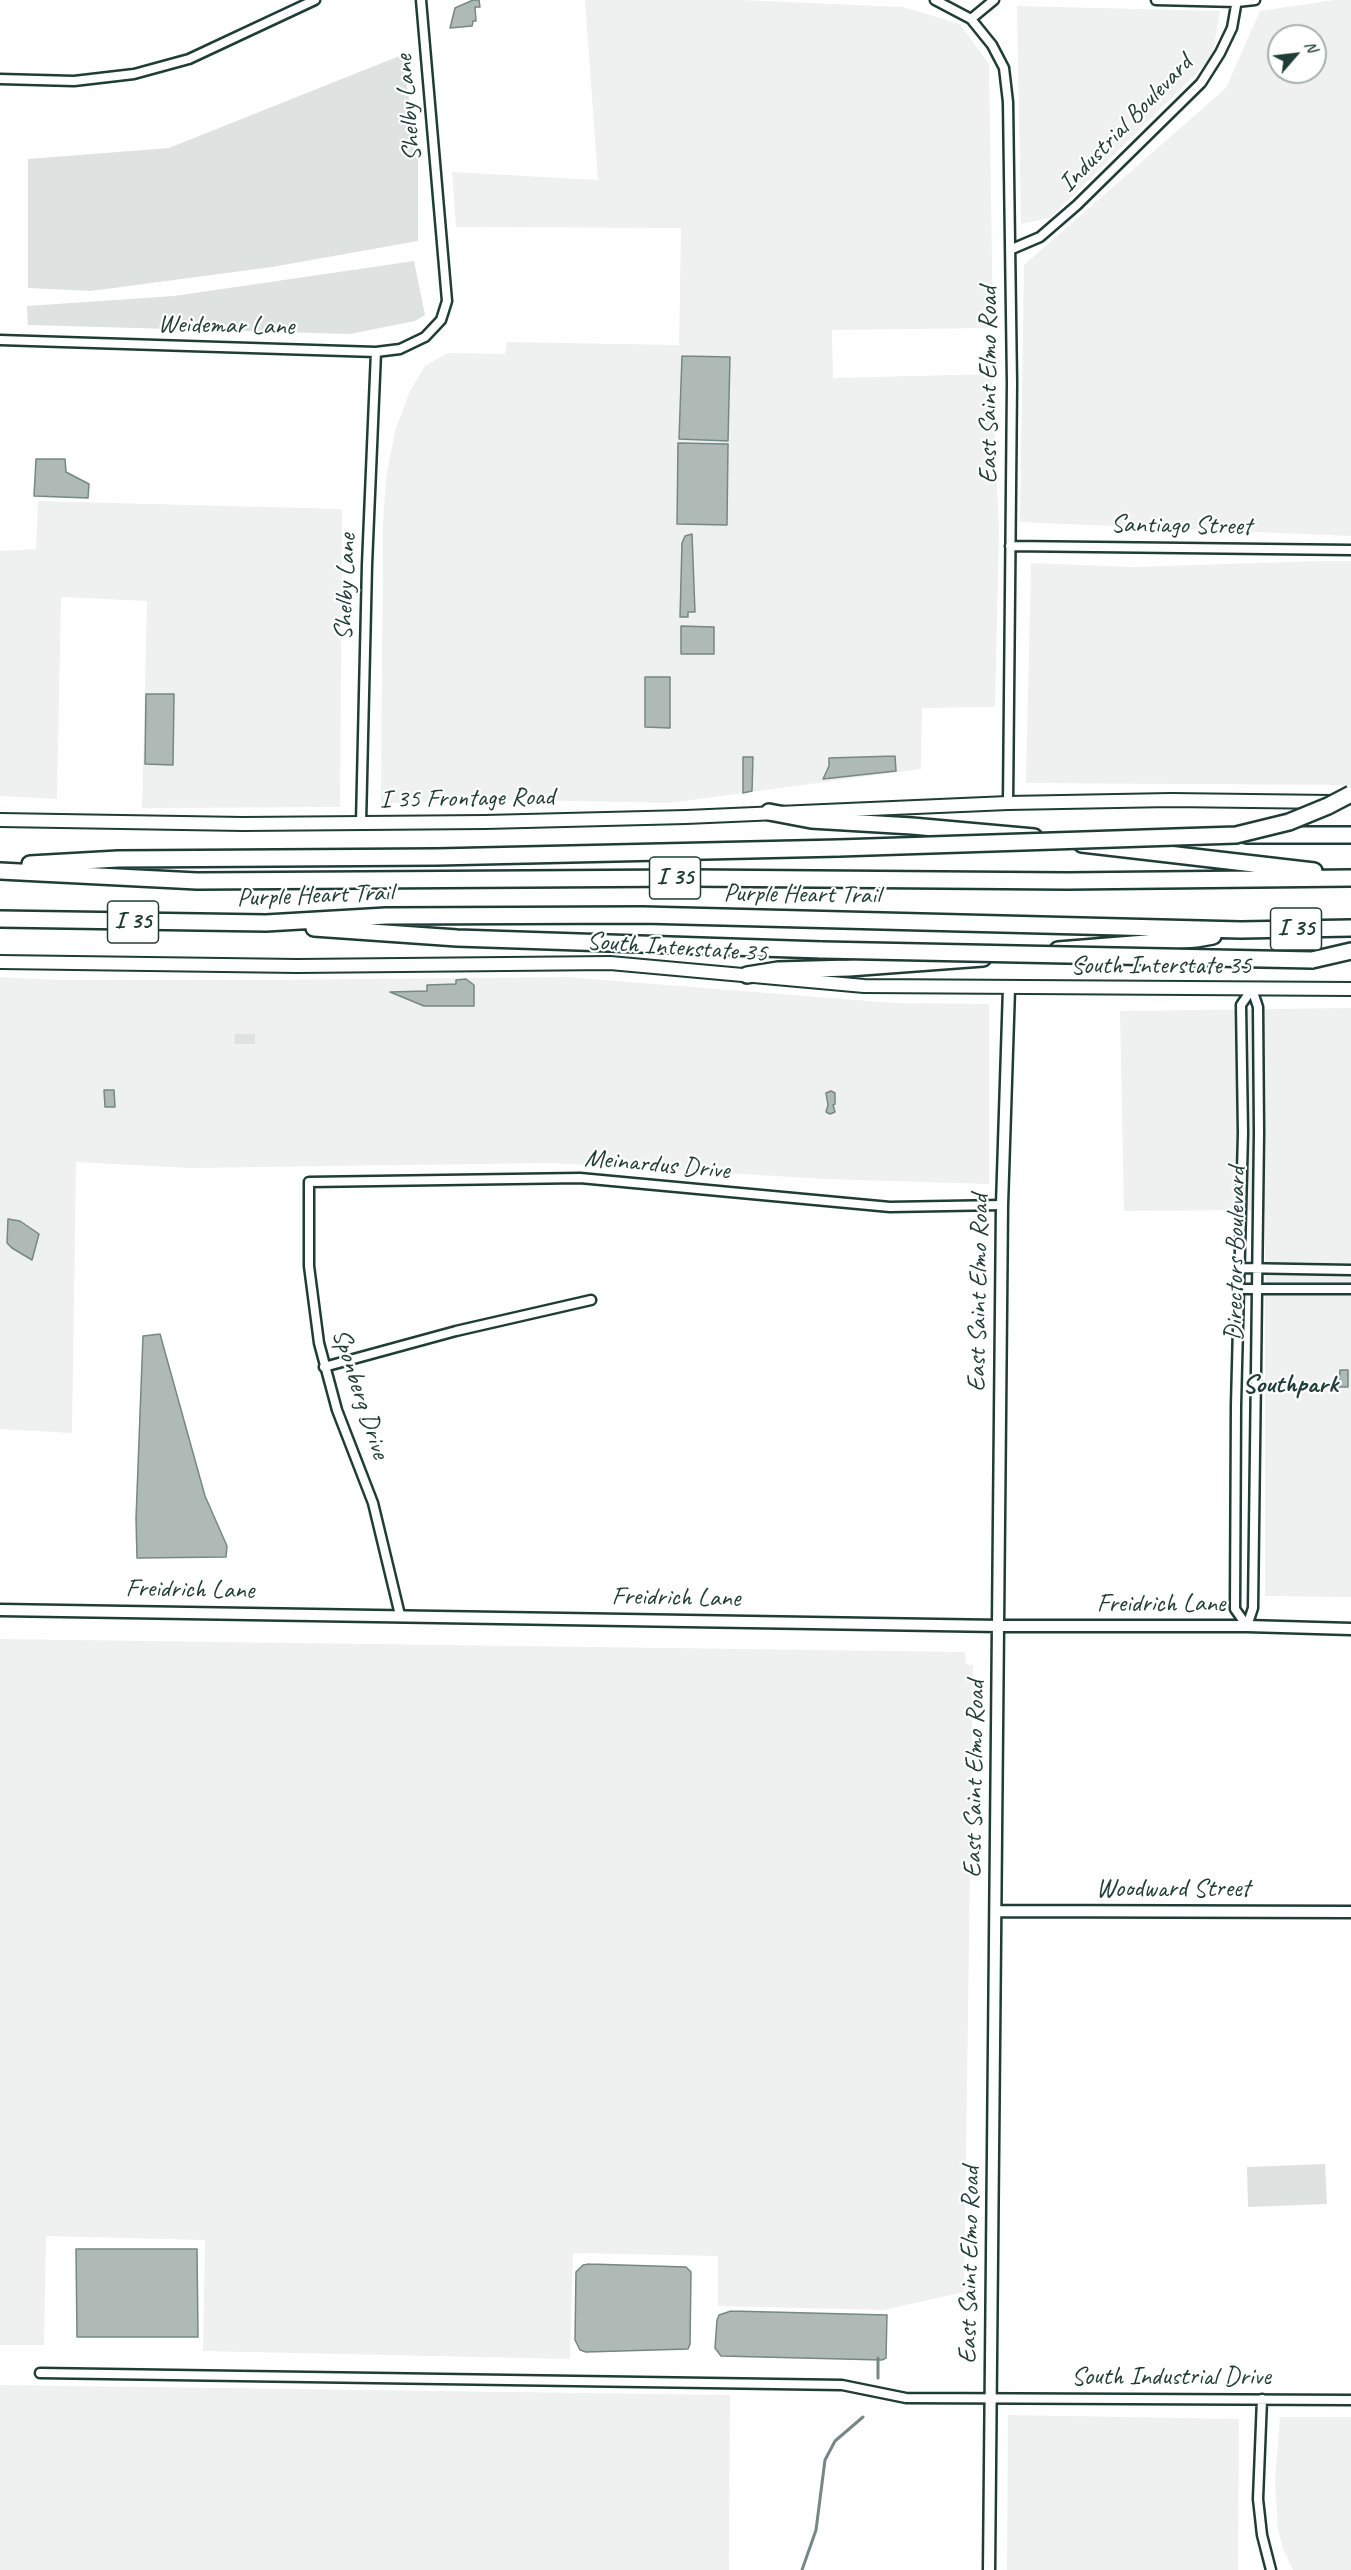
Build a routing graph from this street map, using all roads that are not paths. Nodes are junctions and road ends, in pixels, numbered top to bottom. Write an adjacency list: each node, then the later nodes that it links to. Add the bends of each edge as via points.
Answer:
1 (315, 0): 9 (street, via 189,59 134,74 74,81)
2 (421, 0): 11 (street, Shelby Lane, via 447,301)
3 (935, 0): 8 (street, East Saint Elmo Road)
4 (994, 0): 8 (street)
5 (1156, 0): 7 (street)
6 (1255, 0): 7 (street)
7 (1237, 1): 10 (street, Industrial Boulevard, via 1232,28 1201,83 1041,237)
8 (971, 19): 10 (street, East Saint Elmo Road, via 992,45 1006,79)
9 (0, 79)
10 (1012, 249): 14 (street, East Saint Elmo Road)
11 (441, 320): 13 (street, Weidemar Lane, via 425,337 400,349)
12 (0, 340): 13 (street, Weidemar Lane)
13 (376, 352): 21 (street, Shelby Lane)
14 (1010, 546): 15 (street, Santiago Street); 18 (street, East Saint Elmo Road)
15 (1351, 550)
16 (1351, 794): 22 (highway, bridge, via 1312,813)
17 (1351, 802): 18 (main road)
18 (1008, 803): 19 (main road)
19 (769, 812): 21 (main road, I 35 Frontage Road); 26 (highway, via 811,820 1026,836 1135,852 1293,867)
20 (0, 820): 21 (main road, I 35 Frontage Road)
21 (361, 823)
22 (1236, 835): 23 (highway, bridge); 24 (highway, bridge, via 437,857 118,859)
23 (1351, 835)
24 (0, 866)
25 (0, 871): 26 (highway, Purple Heart Trail / I 35, via 197,881)
26 (1350, 878)
27 (0, 919): 28 (highway, Purple Heart Trail / I 35)
28 (266, 923): 30 (highway, Purple Heart Trail / I 35, via 386,916 643,915); 32 (highway, bridge, via 457,938)
29 (1351, 928): 30 (highway, Purple Heart Trail / I 35)
30 (1241, 930): 35 (highway, via 1196,939)
31 (1351, 951): 32 (highway)
32 (1312, 960): 34 (highway)
33 (0, 962): 35 (main road, South Interstate 35, via 249,966 610,963)
34 (1351, 962)
35 (747, 975): 36 (main road, South Interstate 35, via 864,986)
36 (1009, 988): 37 (main road, South Interstate 35); 42 (street, East Saint Elmo Road)
37 (1252, 989): 38 (main road, South Interstate 35); 39 (street, Directors Boulevard, via 1240,1005); 40 (street, Directors Boulevard, via 1258,1007)
38 (1351, 989)
39 (1243, 1133): 40 (street); 43 (street, Directors Boulevard)
40 (1259, 1133): 44 (street, Directors Boulevard)
41 (309, 1182): 42 (street, Meinardus Drive, via 580,1178 890,1207); 50 (street, Sponberg Drive, via 310,1284)
42 (1002, 1205): 53 (street, East Saint Elmo Road)
43 (1239, 1268): 44 (street); 46 (street, Directors Boulevard)
44 (1256, 1268): 45 (street); 47 (street, Directors Boulevard)
45 (1351, 1270)
46 (1239, 1289): 47 (street); 54 (street, Directors Boulevard, via 1235,1609)
47 (1256, 1289): 48 (street); 54 (street, Directors Boulevard, via 1253,1608)
48 (1351, 1289)
49 (591, 1300): 50 (street)
50 (324, 1367): 52 (street, Sponberg Drive, via 374,1503)
51 (0, 1610): 52 (street, Freidrich Lane)
52 (400, 1615): 53 (street, Freidrich Lane)
53 (999, 1626): 54 (street, Freidrich Lane); 56 (street, East Saint Elmo Road)
54 (1247, 1626): 55 (street, Freidrich Lane)
55 (1351, 1629)
56 (996, 1911): 57 (street, Woodward Street); 59 (street, East Saint Elmo Road)
57 (1351, 1912)
58 (40, 2373): 59 (street, South Industrial Drive, via 842,2385 906,2398)
59 (991, 2397): 60 (street, South Industrial Drive); 62 (street, East Saint Elmo Road)
60 (1262, 2399): 61 (street, South Industrial Drive); 63 (street, via 1258,2499)
61 (1351, 2400)
62 (989, 2570)
63 (1271, 2570)

